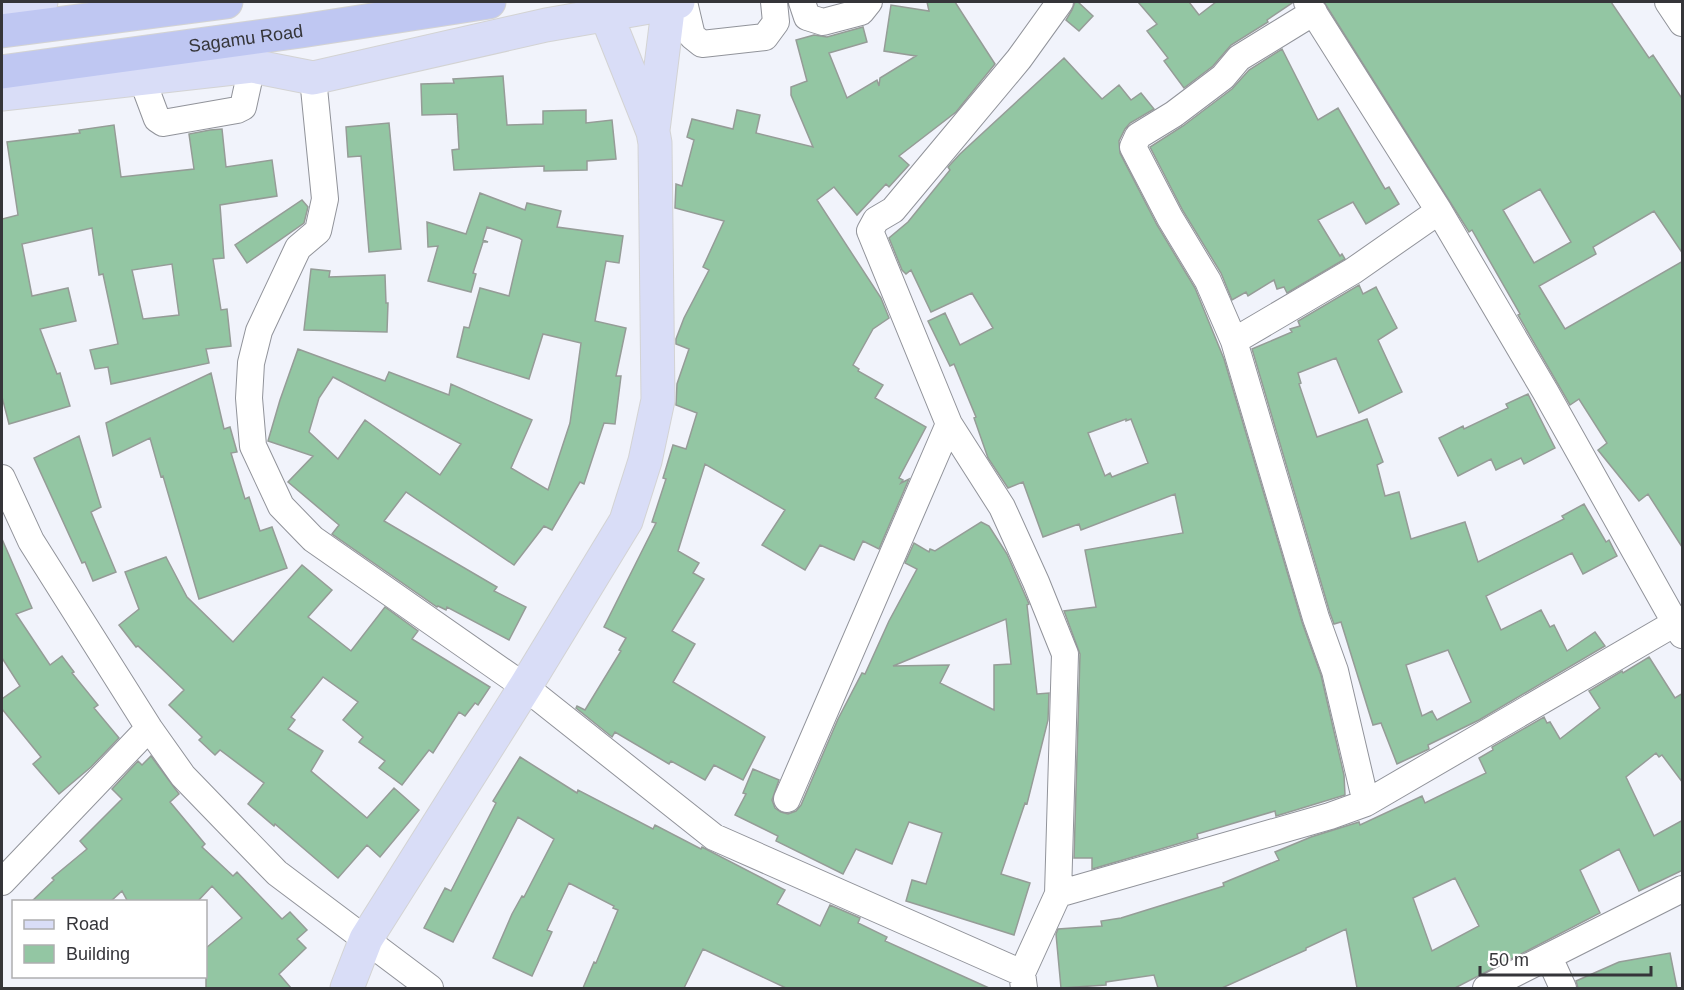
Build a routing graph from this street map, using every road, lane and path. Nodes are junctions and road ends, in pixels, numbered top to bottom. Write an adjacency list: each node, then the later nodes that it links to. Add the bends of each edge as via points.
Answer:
1 (41, 2): 12 (main road)
2 (226, 2): 14 (highway)
3 (489, 2): 16 (highway, Sagamu Road)
4 (675, 2): 5 (street, via 692,36 702,44 765,37 776,22); 11 (main road); 20 (main road)
5 (774, 2)
6 (802, 2): 7 (street, via 807,17 823,22 861,12)
7 (869, 2)
8 (1060, 2): 23 (street, via 923,174 893,210 876,220 870,231)
9 (1668, 2): 13 (street)
10 (1310, 7): 21 (street); 22 (street, via 1239,58 1223,77 1174,114 1138,136 1133,147 1170,218 1209,280)
11 (605, 8): 17 (main road); 20 (main road)
12 (2, 9)
13 (1683, 23)
14 (2, 31)
15 (252, 66): 17 (main road); 18 (main road); 18 (street, via 243,107 163,123 157,119)
16 (2, 72)
17 (313, 78): 26 (street, via 325,200 318,231 298,248 260,331 251,363 253,446 281,506 313,539)
18 (142, 79): 19 (main road)
19 (2, 94)
20 (653, 132): 26 (main road, via 658,400 645,461 626,521)
21 (1439, 212): 22 (street, via 1353,271); 25 (street)
22 (1234, 341): 29 (street, via 1335,671)
23 (949, 424): 28 (street); 32 (street, via 1002,507 1065,654)
24 (2, 478): 27 (street, via 31,541)
25 (1680, 626): 29 (street)
26 (525, 687): 33 (main road); 35 (street, via 714,837)
27 (149, 728): 30 (street); 33 (street, via 183,776 278,873)
28 (787, 799)
29 (1366, 804): 32 (street)
30 (2, 882)
31 (1683, 889): 34 (street)
32 (1058, 894): 35 (street)
33 (366, 939): 36 (main road); 37 (street)
34 (1549, 957): 38 (street); 39 (street)
35 (1023, 981)
36 (347, 988)
37 (430, 988)
38 (1486, 988)
39 (1563, 988)

